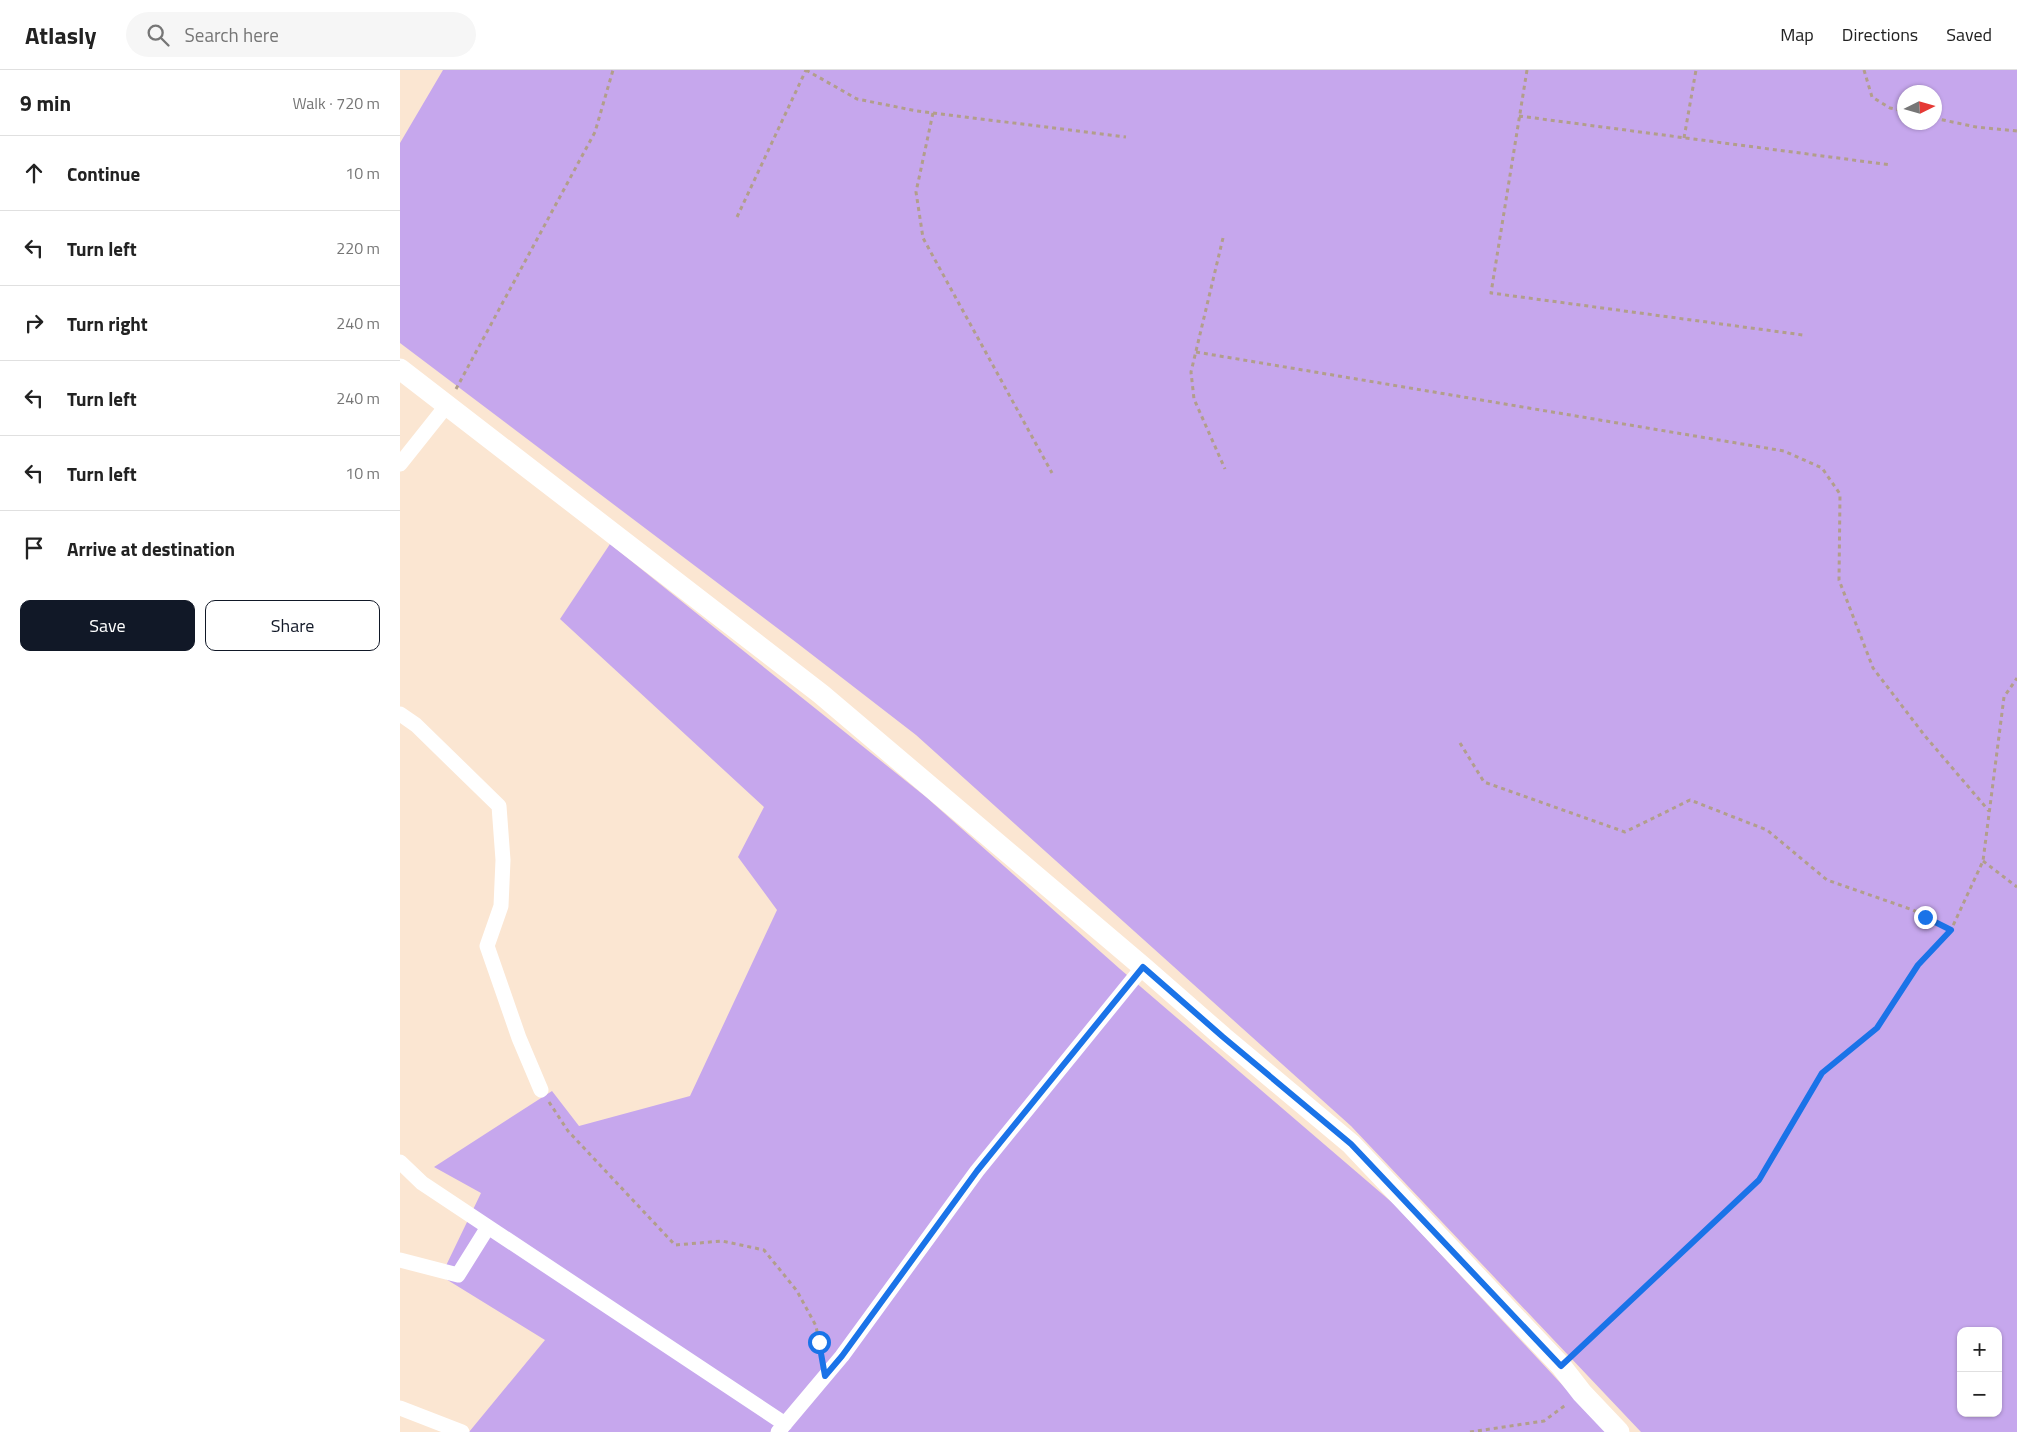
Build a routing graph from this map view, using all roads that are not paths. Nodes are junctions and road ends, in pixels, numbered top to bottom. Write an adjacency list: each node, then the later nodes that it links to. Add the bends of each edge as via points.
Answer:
1 (400, 369): 2 (street)
2 (447, 405): 3 (street); 5 (street, via 821,694)
3 (400, 464)
4 (400, 714): 6 (street, via 416,725 499,806 504,860 501,906 487,946)
5 (1143, 967): 13 (street, via 977,1171 842,1356); 15 (street, via 1351,1144 1561,1366)
6 (541, 1090)
7 (400, 1162): 9 (street)
8 (400, 1180): 9 (street)
9 (422, 1183): 10 (street)
10 (488, 1227): 11 (street, via 458,1275); 13 (street)
11 (400, 1260)
12 (400, 1408): 14 (street)
13 (782, 1428)
14 (462, 1432)
15 (1619, 1432)

